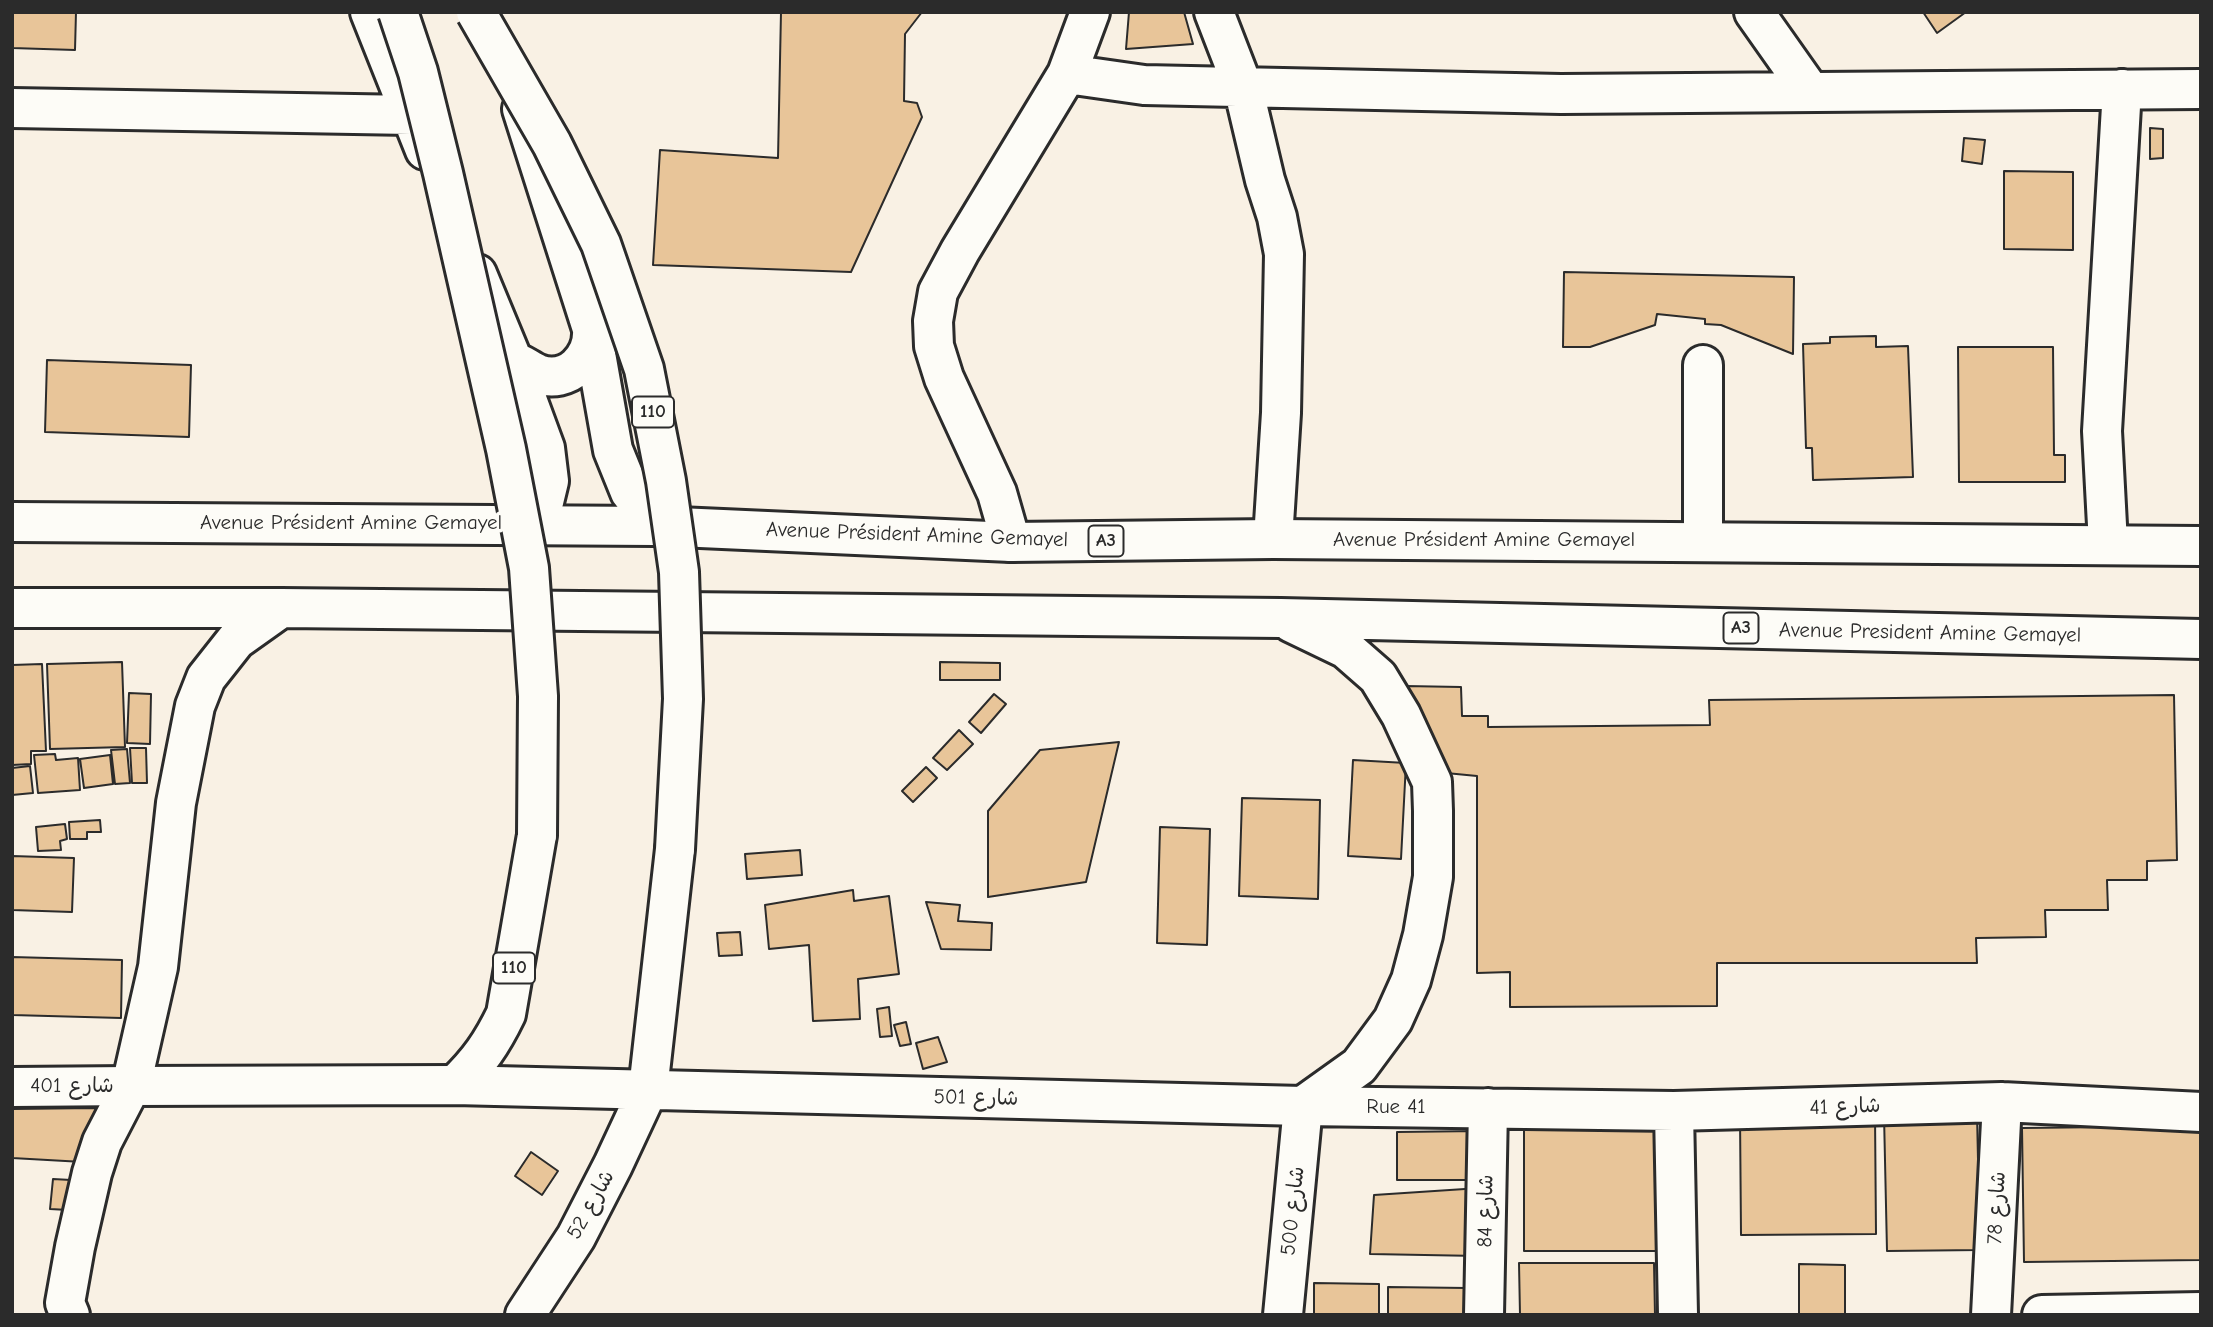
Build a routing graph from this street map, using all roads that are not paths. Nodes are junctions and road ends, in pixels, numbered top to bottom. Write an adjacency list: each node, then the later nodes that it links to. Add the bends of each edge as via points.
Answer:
1 (370, 12): 14 (main road)
2 (398, 12): 30 (main road, 110, bridge, via 443,173 506,449 529,568 538,696 537,835 506,1014 476,1065)
3 (476, 12): 33 (main road, 110, bridge, via 552,144 601,244 644,369 666,481 679,572 683,699 675,849)
4 (486, 12): 15 (main road, via 509,68)
5 (1090, 12): 8 (main road)
6 (1214, 12): 9 (main road)
7 (1754, 12): 12 (main road)
8 (1067, 74): 9 (main road, via 1144,86); 23 (main road, via 955,260 938,292 933,321 934,346 944,378 997,493)
9 (1243, 87): 12 (main road, via 1561,94); 21 (main road, via 1284,254)
10 (2122, 89): 11 (main road); 12 (main road); 24 (main road, via 2102,431)
11 (2201, 89)
12 (1809, 90)
13 (12, 108): 14 (main road)
14 (411, 115): 16 (main road)
15 (592, 329): 16 (main road, via 587,356 565,374 537,373); 20 (main road, via 613,450 630,492)
16 (513, 360): 19 (main road, via 545,448 549,481 543,506)
17 (1703, 365): 22 (main road)
18 (12, 522): 19 (main road, Avenue Président Amine Gemayel / A3)
19 (532, 524): 20 (main road, Avenue Président Amine Gemayel / A3)
20 (656, 526): 23 (main road, Avenue Président Amine Gemayel / A3)
21 (1273, 539): 22 (main road, Avenue Président Amine Gemayel / A3); 23 (main road, Avenue Président Amine Gemayel / A3)
22 (1703, 541): 24 (main road, Avenue Président Amine Gemayel / A3)
23 (1011, 542)
24 (2108, 544): 25 (main road, Avenue Président Amine Gemayel / A3)
25 (2201, 546)
26 (12, 608): 27 (main road, A3)
27 (281, 608): 28 (main road, A3); 31 (main road, via 236,640 205,678 195,706 176,803 158,967)
28 (1281, 618): 29 (main road, Avenue President Amine Gemayel / A3); 35 (main road, via 1346,649 1378,677 1432,782 1433,801 1433,877 1411,979 1392,1020 1359,1066)
29 (2201, 639)
30 (455, 1085): 31 (main road, شارع 401); 33 (main road, شارع 501)
31 (131, 1086): 32 (main road, شارع 401); 39 (main road, via 102,1142 92,1173)
32 (12, 1087)
33 (648, 1090): 35 (main road, شارع 501); 41 (main road, شارع 52, via 576,1237)
34 (2002, 1102): 37 (main road, شارع 41); 38 (main road, شارع 41); 45 (main road, شارع 78)
35 (1303, 1107): 36 (main road, Rue 41); 42 (main road, شارع 500)
36 (1488, 1108): 37 (main road, شارع 41); 43 (main road, شارع 84)
37 (1674, 1111): 44 (main road)
38 (2201, 1112)
39 (64, 1311)
40 (2201, 1312): 46 (main road)
41 (524, 1315)
42 (1283, 1315)
43 (1484, 1315)
44 (1678, 1315)
45 (1991, 1315)
46 (2042, 1315)

